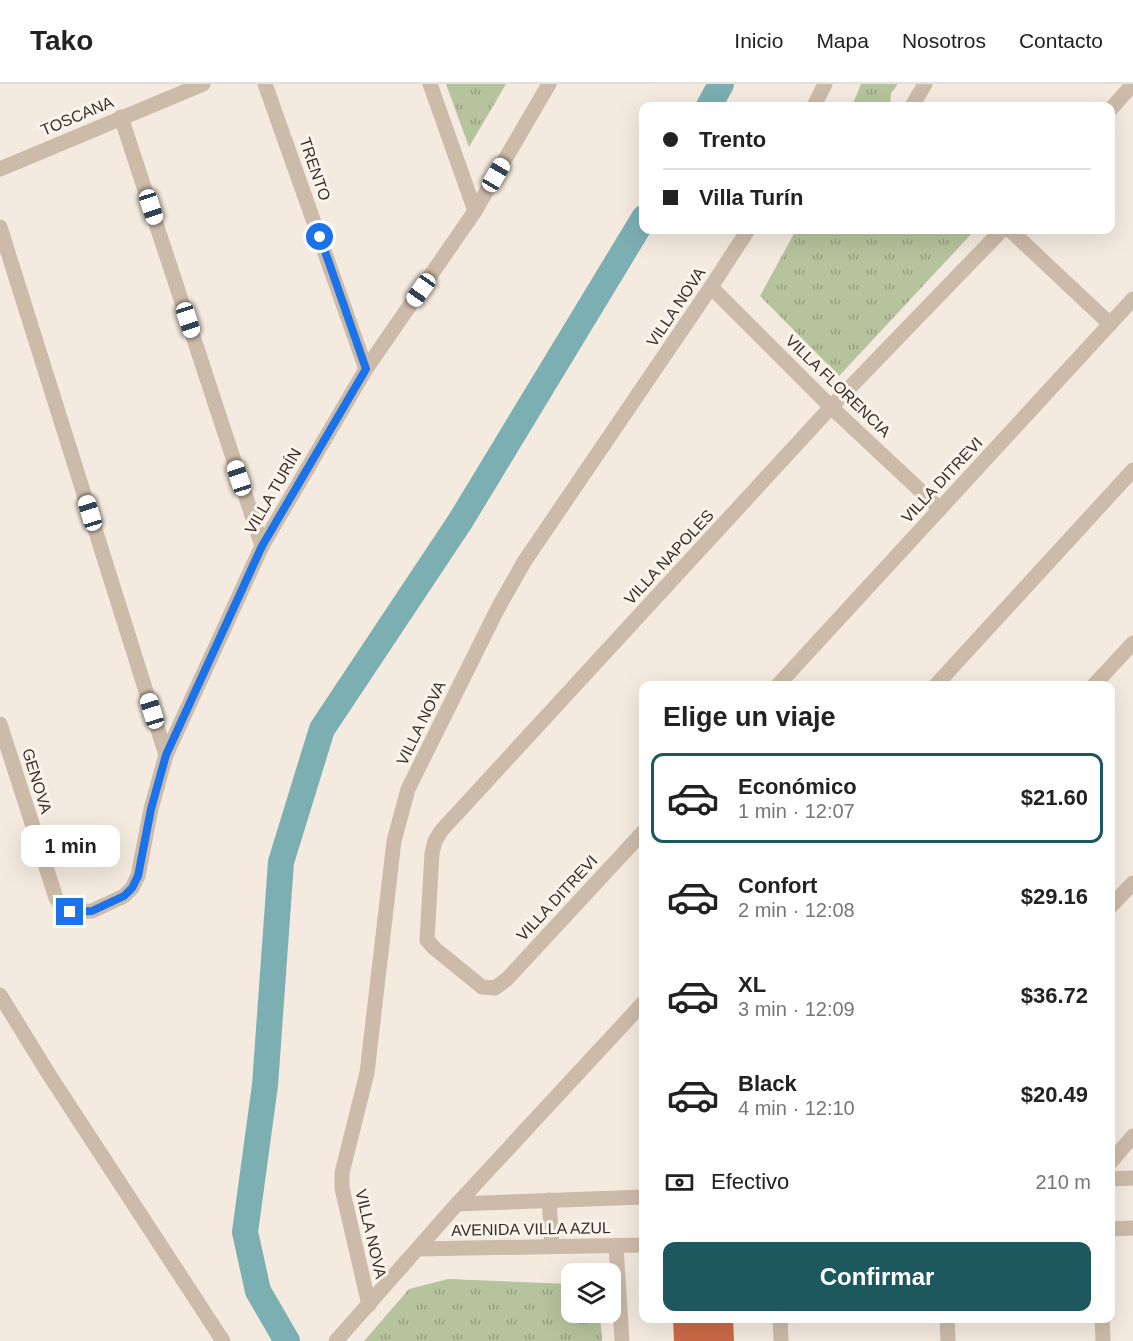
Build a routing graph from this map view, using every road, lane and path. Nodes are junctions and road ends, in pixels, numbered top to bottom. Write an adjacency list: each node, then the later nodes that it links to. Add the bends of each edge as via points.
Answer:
1 (203, 84): 11 (street, TOSCANA)
2 (265, 84): 21 (street, TRENTO)
3 (430, 84): 13 (street)
4 (549, 84): 13 (street, VILLA TURÍN)
5 (925, 84): 9 (street)
6 (1133, 84): 10 (street)
7 (821, 86): 8 (street)
8 (815, 102)
9 (915, 102)
10 (1115, 104)
11 (121, 117): 12 (street, TOSCANA); 25 (street)
12 (0, 169)
13 (475, 211): 21 (street, VILLA TURÍN)
14 (0, 227): 31 (street)
15 (745, 234): 18 (street, VILLA NOVA)
16 (998, 234): 22 (street, VILLA NAPOLES)
17 (1014, 234): 20 (street)
18 (711, 287): 22 (street, VILLA FLORENCIA); 52 (street, VILLA NOVA, via 524,562 408,789 394,841 367,1073 342,1173 342,1188)
19 (1133, 299): 20 (street, VILLA DITREVI)
20 (1110, 324): 24 (street, VILLA DITREVI)
21 (366, 369): 25 (street, VILLA TURÍN)
22 (831, 407): 24 (street, VILLA FLORENCIA); 36 (street, VILLA NAPOLES, via 435,841 427,940 482,987)
23 (1133, 470): 28 (street)
24 (940, 509): 27 (street, VILLA DITREVI)
25 (262, 546): 31 (street, VILLA TURÍN)
26 (1133, 643): 29 (street)
27 (782, 681)
28 (940, 681)
29 (1099, 681)
30 (0, 724): 35 (street, GENOVA, via 49,880 56,898)
31 (166, 755): 35 (street, VILLA TURÍN, via 132,888 92,911)
32 (639, 836): 36 (street, VILLA DITREVI)
33 (1133, 883): 34 (street)
34 (1115, 902)
35 (70, 912)
36 (495, 988)
37 (0, 995): 56 (street)
38 (639, 1007): 45 (street)
39 (1133, 1136): 40 (street)
40 (1115, 1156)
41 (1133, 1178): 42 (street)
42 (1115, 1179)
43 (639, 1197): 44 (street, AVENIDA VILLA AZUL)
44 (549, 1200): 45 (street, AVENIDA VILLA AZUL); 48 (street)
45 (458, 1204): 51 (street)
46 (1133, 1228): 47 (street)
47 (1115, 1229)
48 (552, 1245): 50 (street, AVENIDA VILLA AZUL); 51 (street, AVENIDA VILLA AZUL)
49 (639, 1245): 50 (street, AVENIDA VILLA AZUL)
50 (616, 1246): 58 (street)
51 (418, 1249): 52 (street)
52 (369, 1305): 57 (street)
53 (780, 1323): 59 (street)
54 (947, 1323): 60 (street)
55 (1102, 1323): 61 (street)
56 (223, 1341)
57 (336, 1341)
58 (622, 1341)
59 (781, 1341)
60 (948, 1341)
61 (1103, 1341)

